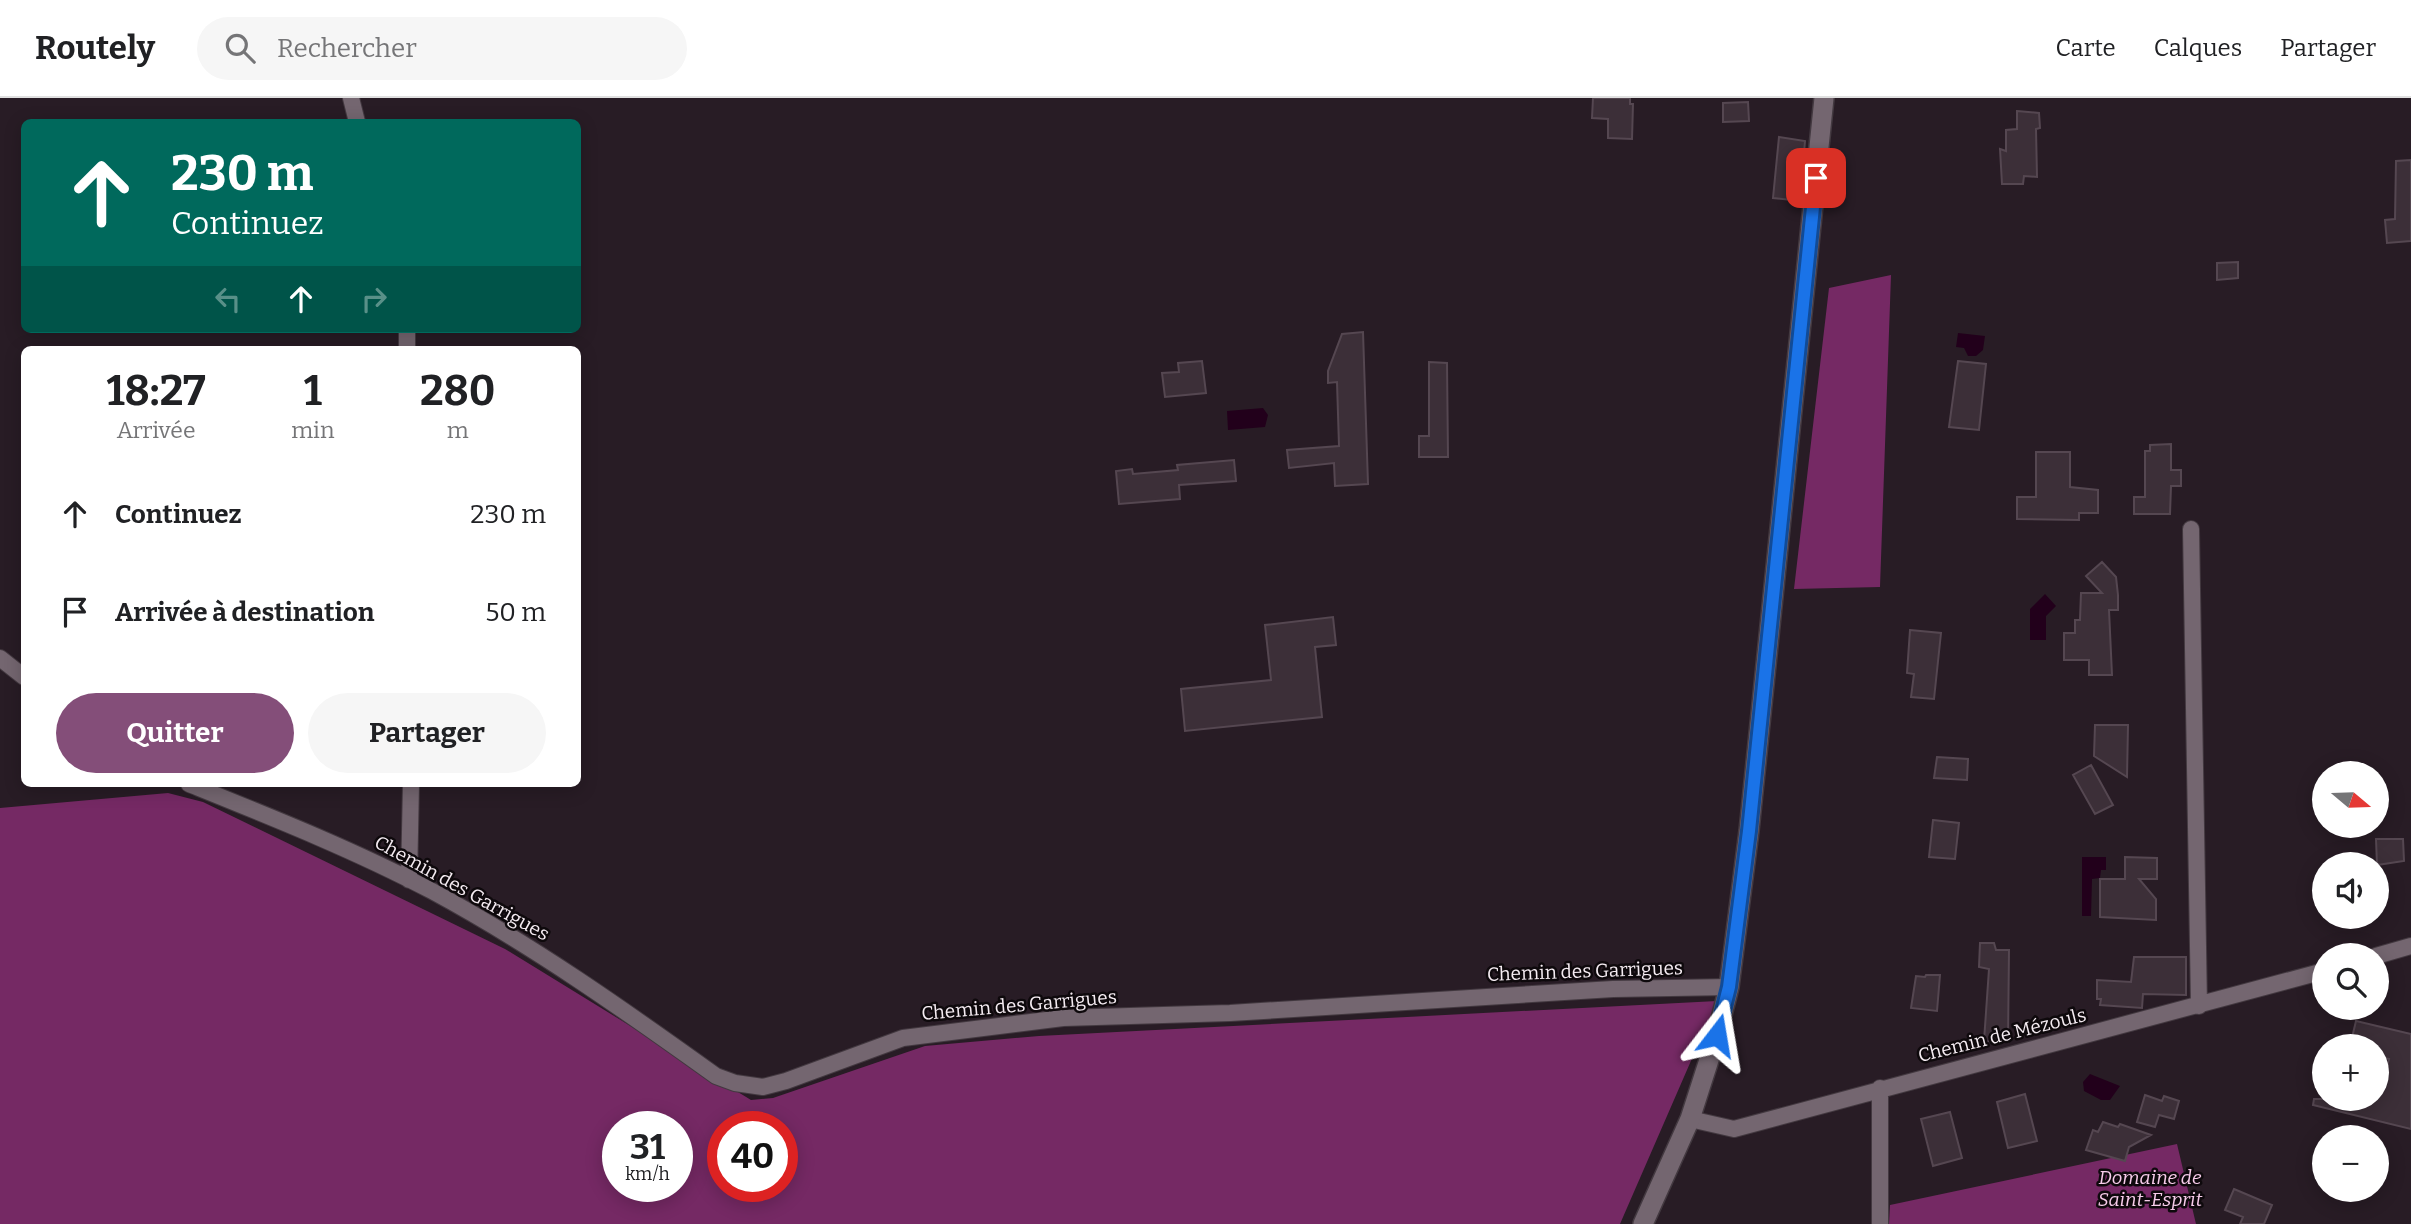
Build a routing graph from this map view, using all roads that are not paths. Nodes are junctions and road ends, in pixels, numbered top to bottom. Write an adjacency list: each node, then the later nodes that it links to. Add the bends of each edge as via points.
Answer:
1 (351, 98): 3 (street)
2 (1824, 98): 13 (street)
3 (356, 119)
4 (2191, 529): 14 (street)
5 (0, 658): 6 (street)
6 (21, 675)
7 (197, 787): 9 (street, Chemin des Garrigues)
8 (411, 787): 9 (street)
9 (409, 880): 13 (street, Chemin des Garrigues, via 539,953 716,1076 763,1087 903,1038 1063,1018)
10 (2411, 946): 11 (street)
11 (2389, 952)
12 (2312, 974): 14 (street, Chemin de Mézouls)
13 (1729, 987): 16 (street)
14 (2199, 1006): 15 (street, Chemin de Mézouls)
15 (1880, 1088): 16 (street, Chemin de Mézouls, via 1734,1129); 18 (street)
16 (1690, 1119): 17 (street)
17 (1643, 1224)
18 (1880, 1224)

